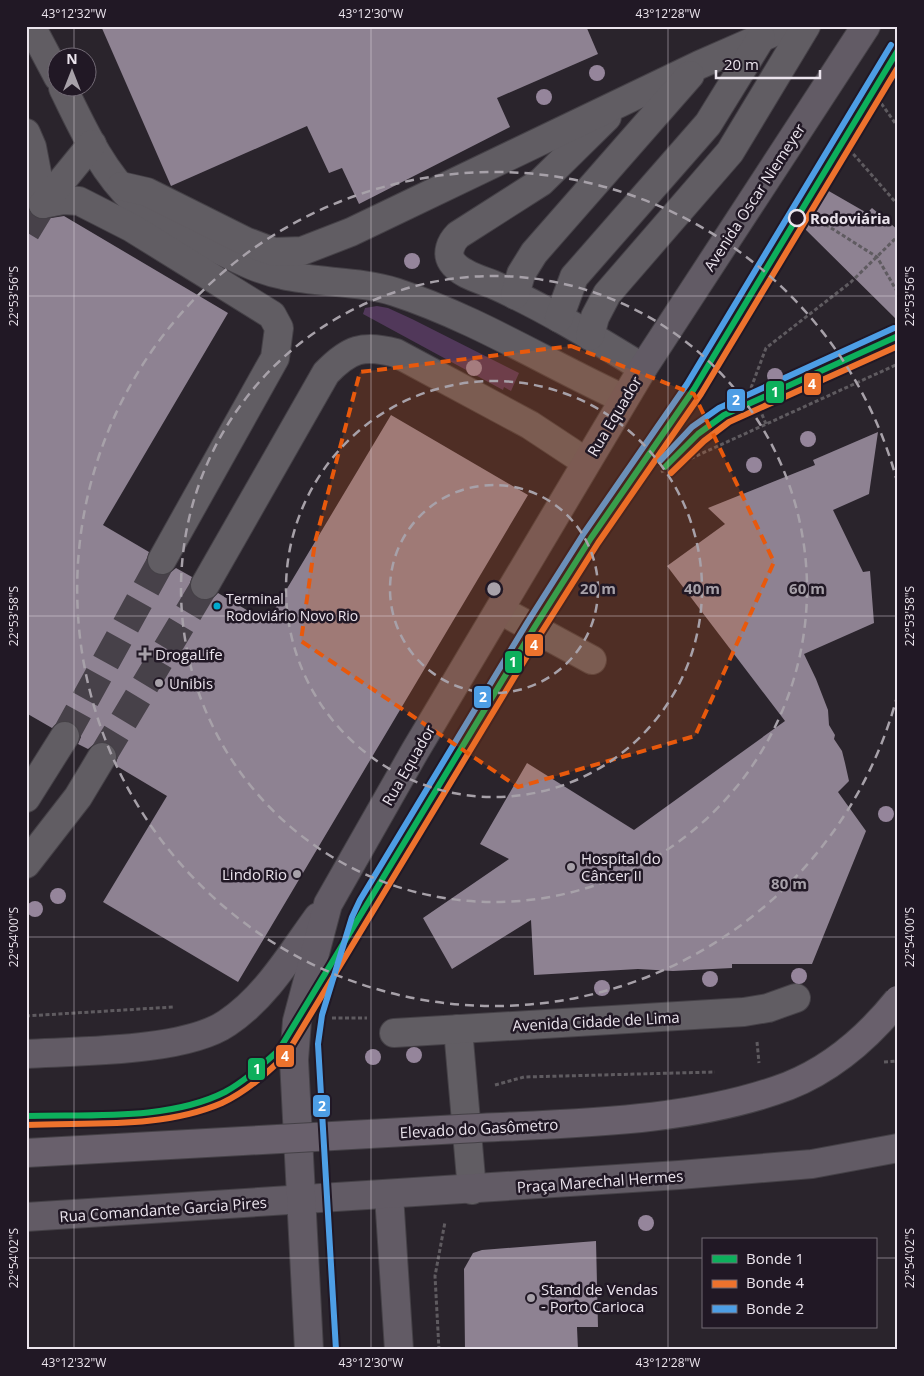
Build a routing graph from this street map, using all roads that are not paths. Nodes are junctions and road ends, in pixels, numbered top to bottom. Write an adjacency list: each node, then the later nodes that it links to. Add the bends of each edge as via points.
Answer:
1 (32, 26): 6 (lane)
2 (788, 26): 5 (lane)
3 (806, 26): 16 (lane, via 730,152 607,294)
4 (866, 26): 17 (main road, Avenida Oscar Niemeyer)
5 (761, 38): 7 (lane); 15 (lane, via 708,124 574,277)
6 (48, 57)
7 (699, 65): 9 (lane); 14 (lane, via 534,253 521,274)
8 (67, 98): 11 (lane)
9 (624, 101): 12 (lane, via 351,232 302,251 274,252 146,192); 14 (lane, via 541,182 471,226 452,242 450,258 458,268)
10 (26, 133): 13 (lane, via 32,147)
11 (92, 144): 12 (lane); 13 (lane)
12 (121, 186): 18 (lane, via 148,211 241,261 283,275 376,288 422,302)
13 (43, 204): 20 (lane, via 79,201 132,228 272,315 279,328 275,358)
14 (516, 295): 15 (lane)
15 (559, 318): 16 (lane)
16 (590, 336): 17 (lane)
17 (643, 368): 18 (main road, Rua Equador)
18 (624, 399): 19 (main road, Rua Equador)
19 (586, 462): 21 (lane, via 549,435 396,353 378,348 358,350 342,356 326,373); 22 (main road, Rua Equador)
20 (162, 560)
21 (205, 585)
22 (500, 610): 23 (lane); 30 (main road, Rua Equador)
23 (592, 660)
24 (65, 736): 26 (lane)
25 (102, 757): 27 (lane)
26 (26, 798)
27 (52, 832): 28 (lane); 29 (lane)
28 (26, 854)
29 (26, 864)
30 (328, 904): 35 (main road, via 276,976 244,1010 207,1035 167,1043); 40 (main road, Rua Equador, via 297,1021 294,1077)
31 (796, 998): 33 (lane, Avenida Cidade de Lima, via 744,1012)
32 (898, 1000): 37 (highway, Elevado do Gasômetro, bridge, via 864,1037 806,1078 748,1099 710,1108 580,1122)
33 (458, 1029): 34 (lane, Avenida Cidade de Lima); 38 (lane)
34 (394, 1033)
35 (26, 1054)
36 (898, 1148): 38 (main road, Praça Marechal Hermes, via 812,1164)
37 (26, 1153)
38 (472, 1190): 39 (main road, Praça Marechal Hermes)
39 (389, 1195): 40 (main road, Praça Marechal Hermes); 43 (main road)
40 (300, 1200): 41 (main road, Rua Comandante Garcia Pires); 42 (main road, Rua Equador)
41 (26, 1217)
42 (309, 1350)
43 (399, 1350)

